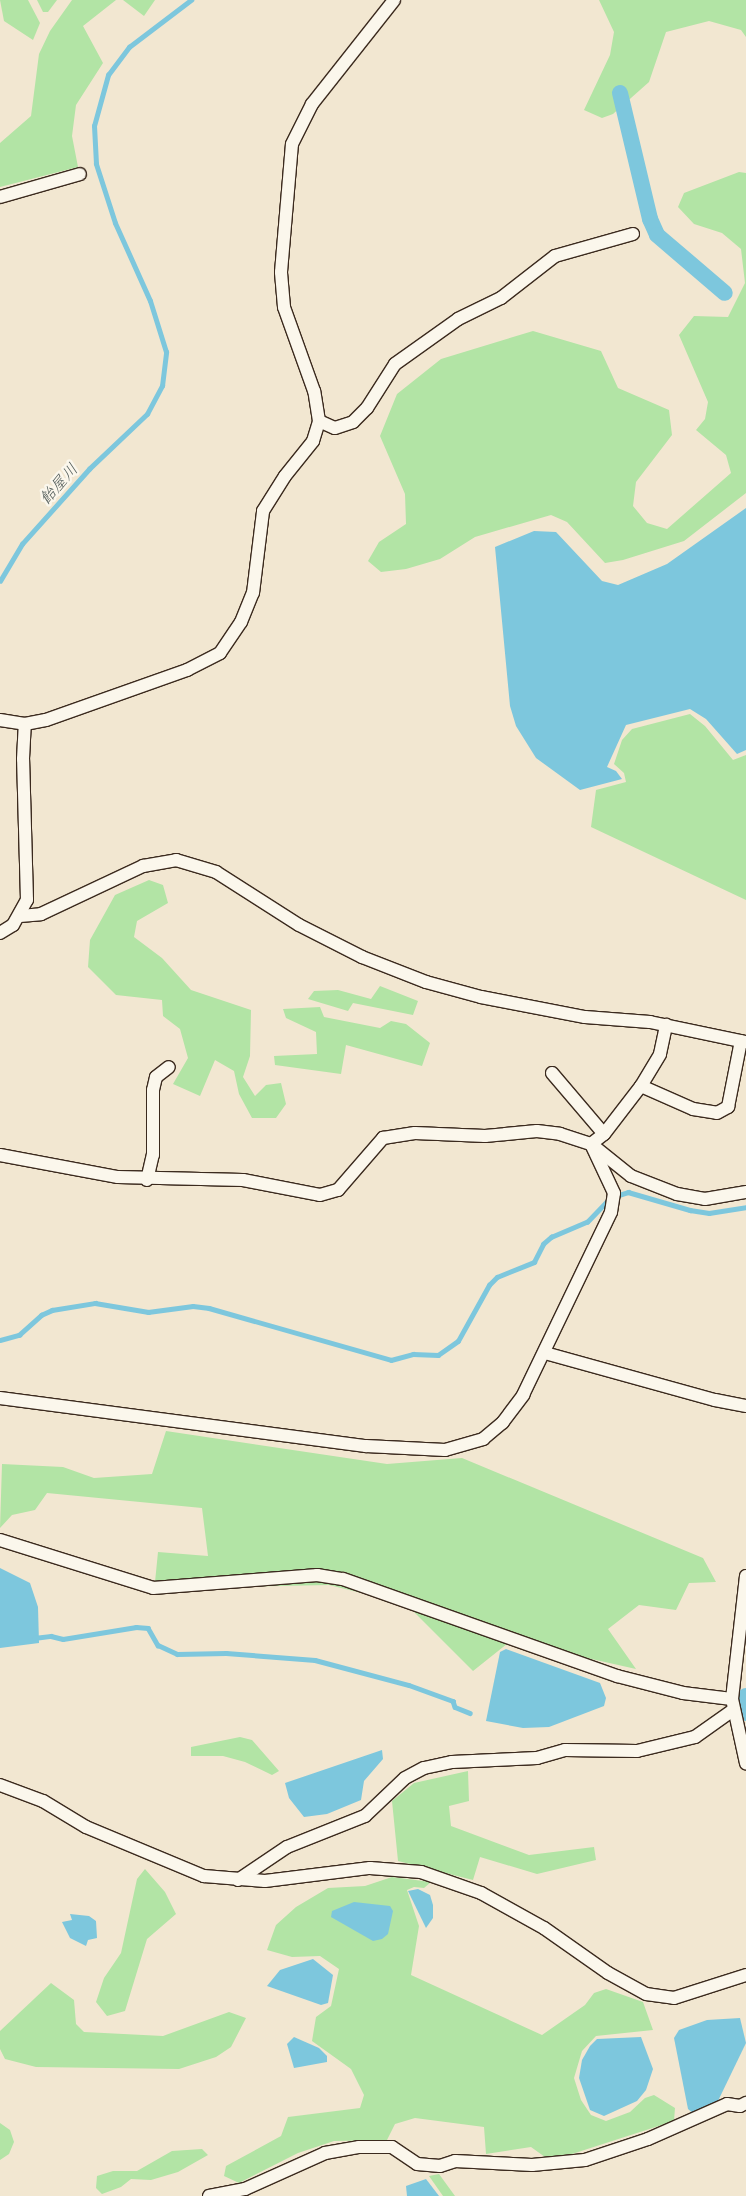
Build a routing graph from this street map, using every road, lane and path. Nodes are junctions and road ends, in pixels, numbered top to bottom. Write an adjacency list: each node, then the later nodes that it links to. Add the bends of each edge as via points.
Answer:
1 (394, 0): 5 (street, via 312,104 292,144 282,281 284,307 314,391)
2 (80, 174): 3 (street)
3 (0, 198)
4 (633, 234): 5 (street, via 555,256 501,298 458,319 395,364 367,408 353,422 335,428)
5 (319, 421): 7 (street, via 313,441 263,511 253,593 241,622 220,653 187,670)
6 (0, 720): 7 (street)
7 (25, 724): 8 (street, via 23,759 28,881 27,900)
8 (20, 916): 9 (street); 10 (street, via 41,914 143,866 176,860 216,872 307,929 362,957 426,982 481,997 585,1017)
9 (0, 933)
10 (666, 1025): 11 (street); 14 (street, via 660,1054)
11 (743, 1042): 14 (street, via 728,1107 717,1113 694,1109)
12 (169, 1067): 18 (street, via 156,1077 152,1090 153,1155)
13 (552, 1073): 15 (street)
14 (641, 1086): 15 (street)
15 (604, 1134): 16 (street)
16 (591, 1144): 18 (street, via 560,1134 536,1131 485,1136 415,1133 383,1138 338,1190 320,1195 243,1180); 19 (street, via 631,1176 677,1194 705,1199); 20 (street, via 615,1196)
17 (0, 1156): 18 (street)
18 (147, 1180)
19 (746, 1192)
20 (545, 1353): 21 (street, via 523,1395 503,1422 483,1439 445,1450 366,1446); 22 (street)
21 (0, 1398)
22 (746, 1406)
23 (0, 1540): 25 (street, via 153,1588 317,1575 343,1579 617,1676)
24 (746, 1576): 25 (street)
25 (733, 1705): 26 (street); 28 (street, via 695,1737 645,1750 565,1750 537,1758 452,1762 424,1768 405,1778 365,1816 287,1846)
26 (746, 1763)
27 (0, 1785): 28 (street, via 43,1801 86,1827 204,1876)
28 (238, 1880): 29 (street, via 265,1881 370,1868 421,1872 481,1893 544,1928 608,1973 646,1994 674,1998)
29 (746, 1975)
30 (746, 2103): 31 (street, via 740,2106 727,2104 648,2139 585,2160 532,2165 456,2161 440,2166 417,2164 392,2147 359,2147 325,2153 245,2189)
31 (209, 2196)

